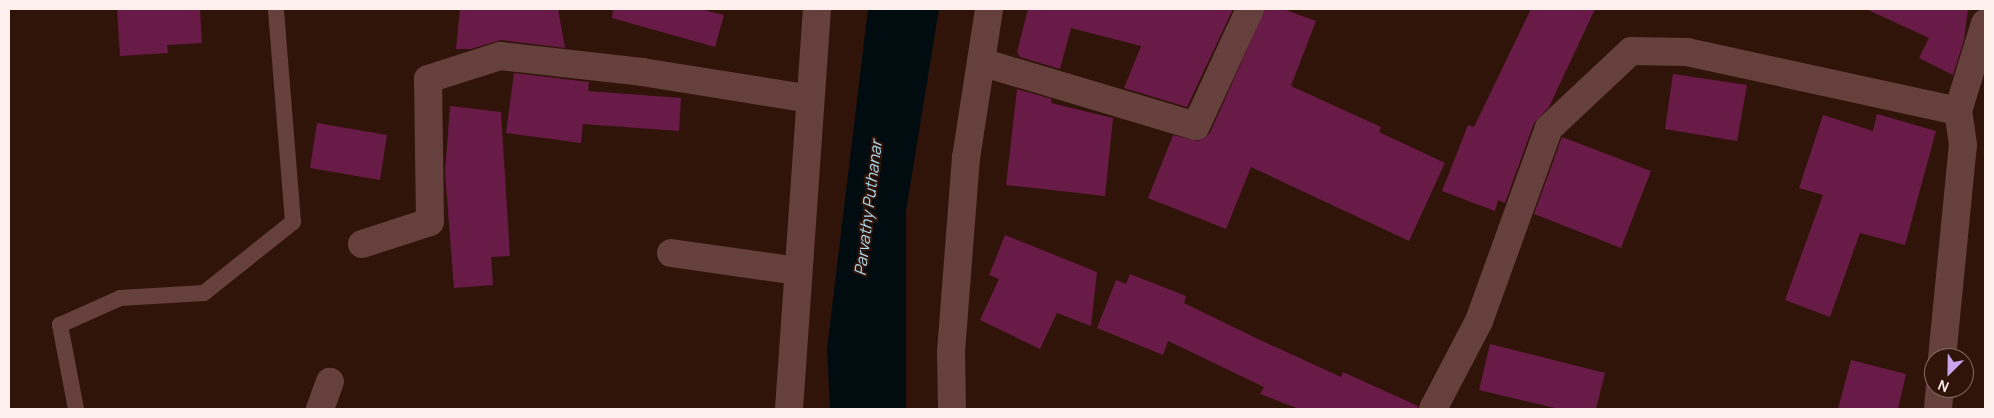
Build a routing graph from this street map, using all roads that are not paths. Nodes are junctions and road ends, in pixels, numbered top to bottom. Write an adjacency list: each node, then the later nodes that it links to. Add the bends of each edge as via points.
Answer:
1 (276, 9): 14 (lane, via 294,222 204,292 120,298 60,325)
2 (817, 9): 7 (street)
3 (989, 9): 6 (street)
4 (1250, 9): 6 (street, via 1196,126)
5 (1985, 23): 8 (street)
6 (981, 62): 17 (street, via 966,158 951,352)
7 (810, 99): 9 (street, via 642,72 500,56 437,76 428,79 430,222); 11 (street)
8 (1958, 111): 12 (street, via 1963,145); 18 (street, via 1687,52 1631,51 1550,128 1479,321)
9 (362, 244)
10 (672, 253): 11 (street)
11 (797, 271): 16 (street)
12 (1943, 348)
13 (330, 382): 15 (street)
14 (76, 409)
15 (320, 409)
16 (789, 409)
17 (952, 409)
18 (1433, 409)

